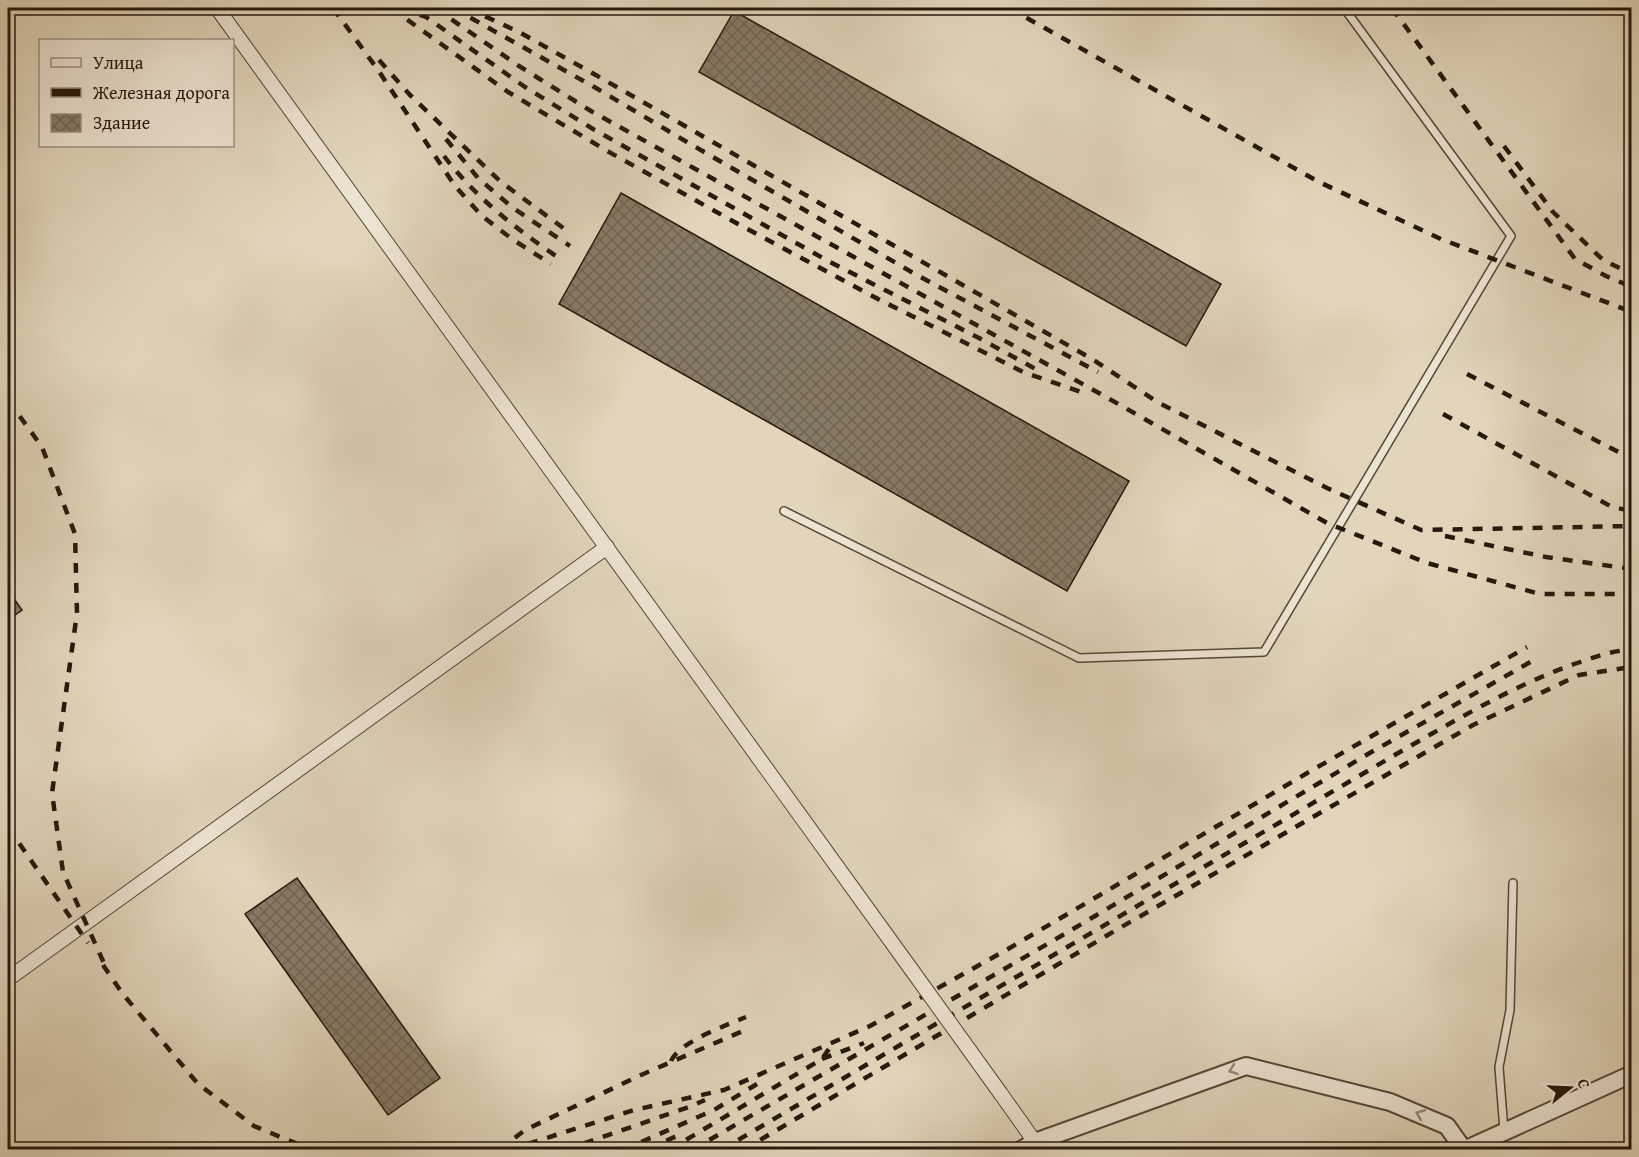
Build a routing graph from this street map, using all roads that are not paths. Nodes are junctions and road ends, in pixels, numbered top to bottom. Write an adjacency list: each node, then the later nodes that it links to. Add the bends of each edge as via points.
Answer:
1 (217, 8): 4 (street)
2 (1344, 8): 3 (lane, via 1511,236 1264,652 1079,658)
3 (784, 511)
4 (607, 548): 6 (street); 9 (street, bridge, via 1001,1094)
5 (1513, 883): 8 (lane, via 1510,1010 1499,1067)
6 (8, 980)
7 (1632, 1074): 8 (street)
8 (1504, 1132): 10 (street)
9 (1028, 1145): 10 (street, one-way to 9, via 1447,1126 1390,1102 1246,1066)
10 (1464, 1149)

